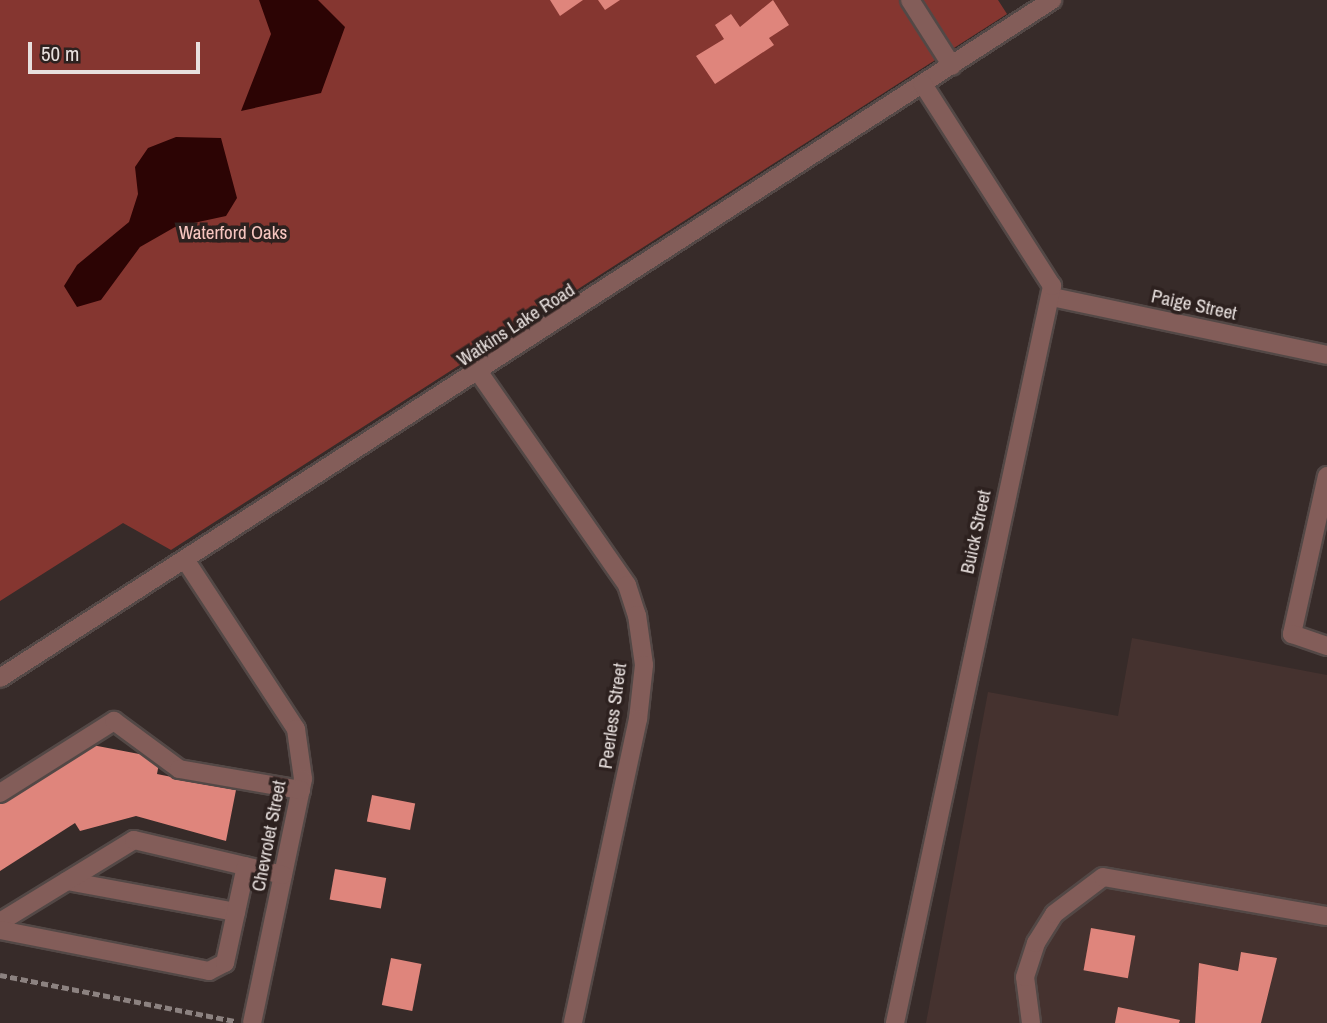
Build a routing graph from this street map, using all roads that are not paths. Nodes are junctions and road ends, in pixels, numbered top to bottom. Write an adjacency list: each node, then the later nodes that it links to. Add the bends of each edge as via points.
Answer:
1 (910, 0): 3 (street)
2 (1052, 0): 3 (street, Watkins Lake Road)
3 (952, 66): 4 (street, Watkins Lake Road)
4 (923, 85): 5 (street, via 1034,254); 7 (street, Watkins Lake Road)
5 (1052, 297): 6 (street, Paige Street); 23 (street, Buick Street)
6 (1327, 355)
7 (480, 374): 9 (street, Watkins Lake Road); 22 (street, Peerless Street, via 627,585 637,615 644,665 638,719)
8 (1327, 476): 10 (street, via 1305,577 1293,608 1292,634)
9 (186, 561): 11 (street, Watkins Lake Road); 12 (street, Chevrolet Street, via 296,729)
10 (1327, 646)
11 (0, 678)
12 (300, 790): 13 (street, via 179,769 114,720); 15 (street, Chevrolet Street)
13 (0, 793)
14 (246, 866): 15 (street); 16 (street, via 134,840); 17 (street)
15 (283, 875): 21 (street, Chevrolet Street)
16 (67, 881): 17 (street); 19 (street)
17 (236, 912): 20 (street, via 225,963 209,971)
18 (1327, 916): 24 (street, via 1103,877 1054,914 1035,943 1025,977)
19 (0, 922)
20 (0, 930)
21 (252, 1023)
22 (573, 1023)
23 (895, 1023)
24 (1031, 1023)

